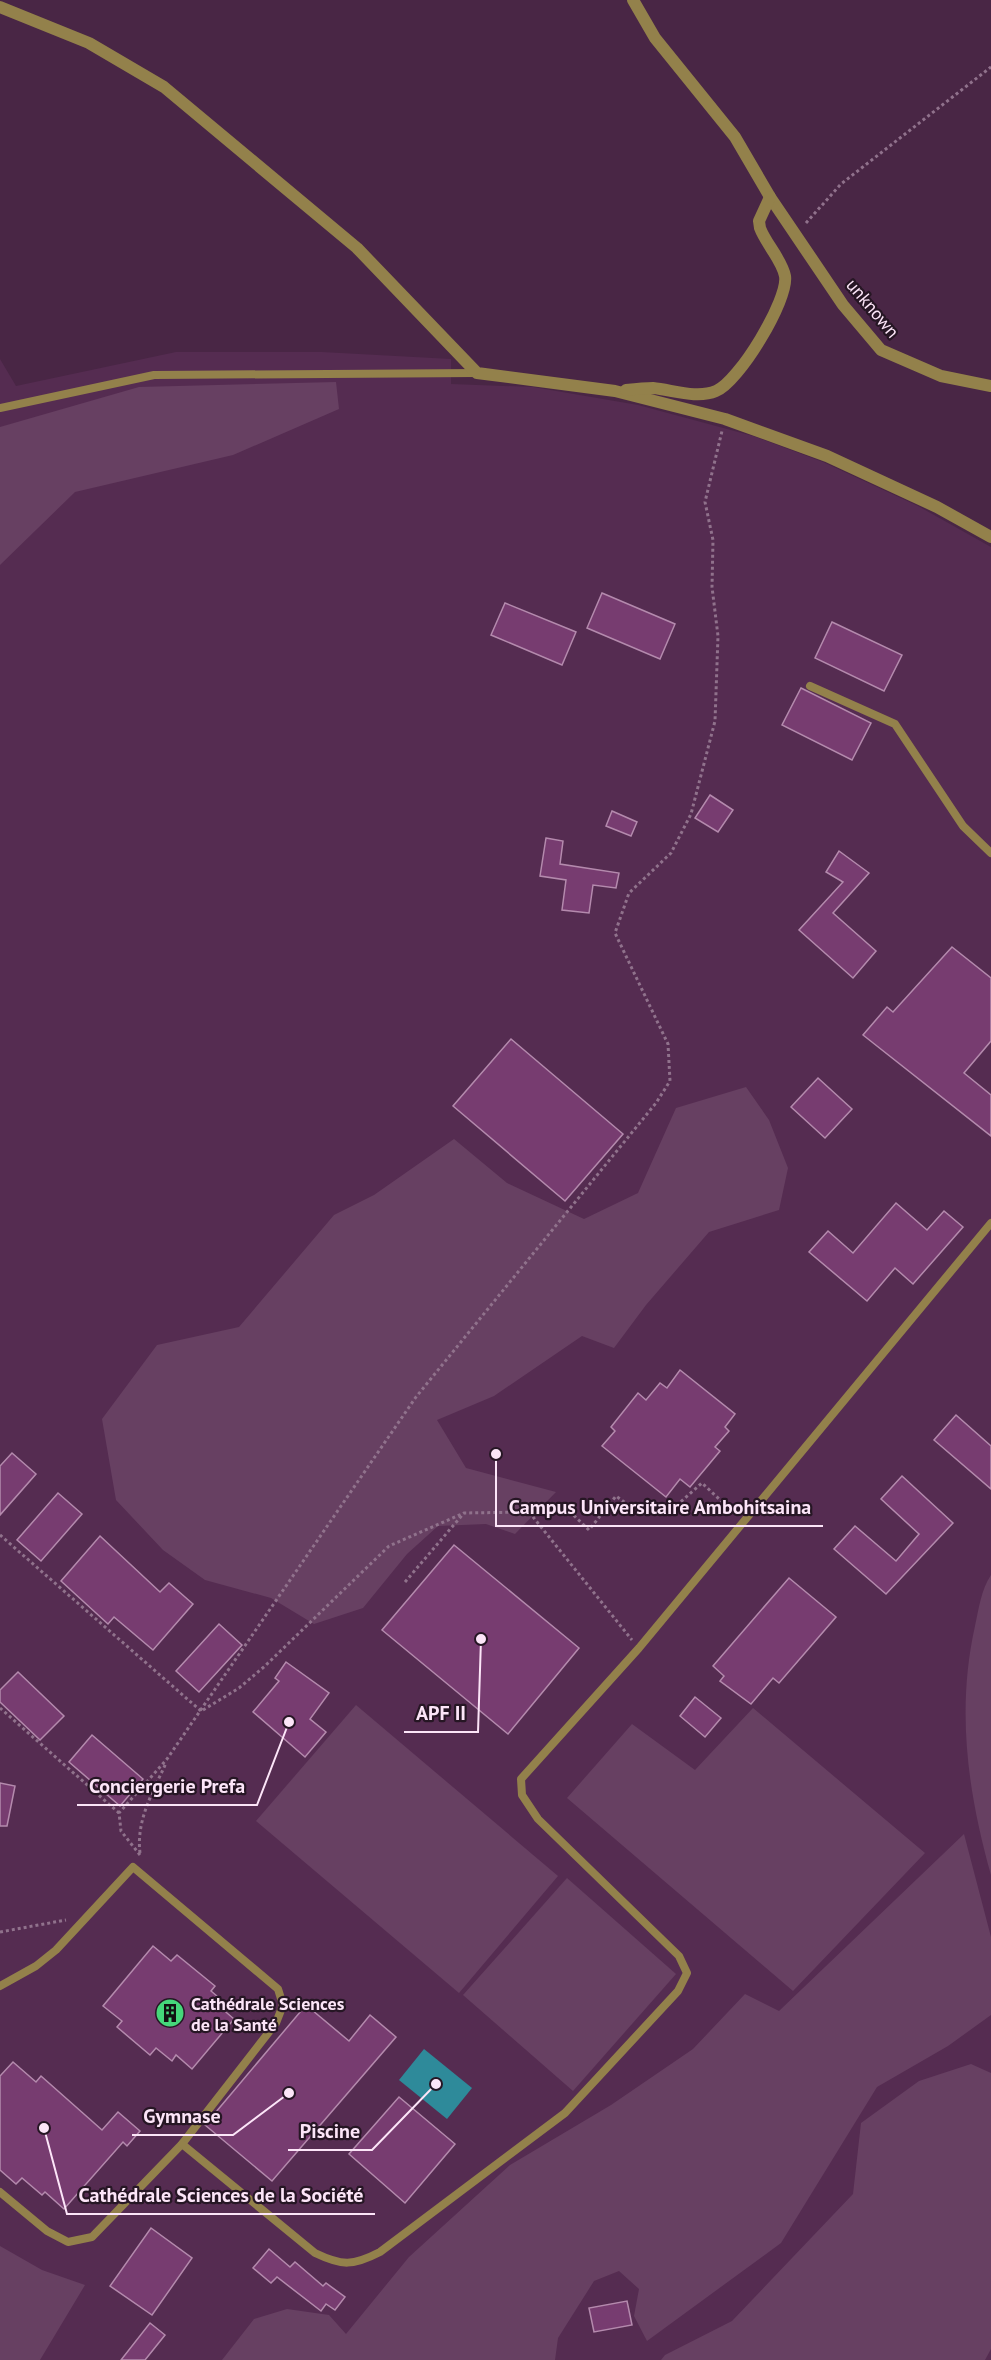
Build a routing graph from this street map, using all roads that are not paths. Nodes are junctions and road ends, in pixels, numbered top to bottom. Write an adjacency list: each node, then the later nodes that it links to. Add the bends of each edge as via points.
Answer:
1 (633, 0): 3 (street, unknown, via 655,38 735,137)
2 (0, 7): 4 (street, via 89,43 164,87 357,248)
3 (770, 197): 5 (street, unknown, via 843,305 880,350 940,376); 6 (street, via 759,221 760,228 782,267 784,288 754,352 741,369 718,391 703,394 651,388)
4 (477, 373): 6 (street); 7 (lane, via 154,375)
5 (991, 386)
6 (615, 391): 8 (street, via 725,419 827,456)
7 (0, 408)
8 (991, 537)
9 (810, 686): 10 (lane, via 895,724 963,826)
10 (991, 853)
11 (991, 1223): 13 (lane, via 639,1648 521,1779 522,1795 538,1819 679,1956 687,1973 678,1991 565,2113 380,2252 361,2262 336,2263 315,2253)
12 (0, 1986): 13 (lane, via 56,1950 133,1867 278,1989 283,2005 276,2024)
13 (182, 2144): 14 (lane, via 92,2237 68,2242 47,2231)
14 (0, 2192)

